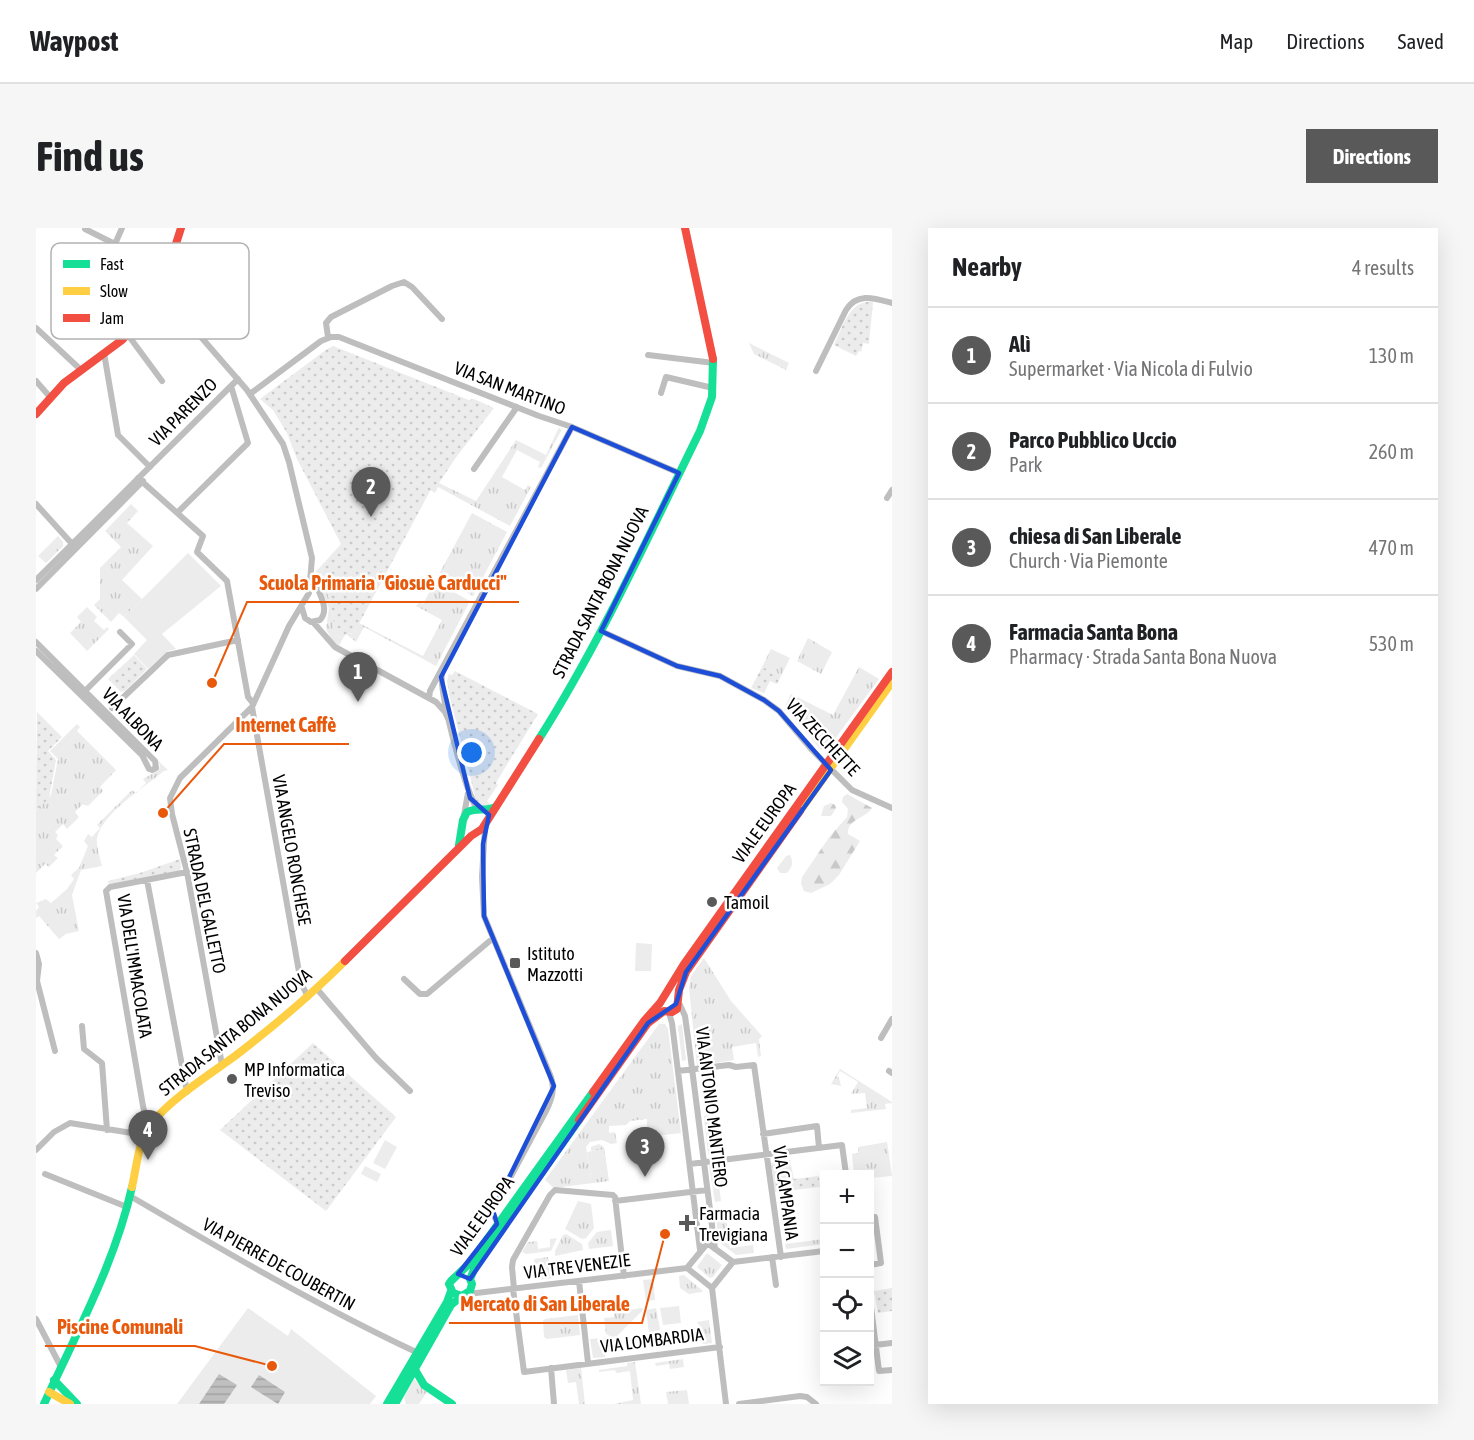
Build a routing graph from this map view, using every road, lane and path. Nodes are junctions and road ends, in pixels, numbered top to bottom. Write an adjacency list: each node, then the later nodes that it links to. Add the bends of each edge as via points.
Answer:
1 (122, 228): 6 (street)
2 (181, 228): 7 (street)
3 (685, 228): 17 (street, STRADA SANTA BONA NUOVA)
4 (85, 229): 5 (street)
5 (113, 243)
6 (115, 243)
7 (176, 243)
8 (892, 303): 19 (street, via 870,297 852,302)
9 (442, 320): 11 (street, via 404,282 331,317 326,322)
10 (36, 328): 18 (street)
11 (328, 337): 26 (street); 28 (street, VIA SAN MARTINO, via 359,343)
12 (123, 339): 15 (street)
13 (131, 339): 22 (street)
14 (203, 339): 20 (street, STRADA DEL GALLETTO)
15 (104, 353): 18 (street); 31 (street, VIA PARENZO, via 118,435)
16 (648, 355): 17 (street)
17 (714, 363): 24 (street, STRADA SANTA BONA NUOVA)
18 (80, 369): 27 (street)
19 (816, 372)
20 (238, 379): 23 (street, VIA PARENZO); 26 (street, STRADA DEL GALLETTO)
21 (36, 381): 27 (street)
22 (162, 381)
23 (231, 386): 31 (street, VIA PARENZO); 38 (street, via 248,443)
24 (713, 388): 25 (street, via 666,377); 33 (street, STRADA SANTA BONA NUOVA, via 705,421)
25 (661, 393)
26 (250, 394): 40 (street, STRADA DEL GALLETTO, via 288,454)
27 (50, 397): 29 (street)
28 (517, 407): 30 (street, VIA SAN MARTINO); 32 (street)
29 (36, 414)
30 (572, 427): 33 (street, VIA SAN MARTINO); 55 (street)
31 (150, 467): 34 (street, VIA PARENZO)
32 (474, 469)
33 (679, 473): 47 (street, STRADA SANTA BONA NUOVA)
34 (140, 480): 38 (street); 39 (street, VIA PARENZO)
35 (892, 490): 36 (street)
36 (886, 498)
37 (36, 504): 39 (street)
38 (177, 513): 51 (street, via 203,537 197,552 227,581)
39 (74, 546): 41 (street); 42 (street)
40 (312, 568): 43 (street, STRADA DEL GALLETTO); 44 (street, STRADA DEL GALLETTO)
41 (36, 580)
42 (36, 589)
43 (321, 600): 44 (street, via 315,598); 45 (street)
44 (304, 604): 46 (street, via 303,615); 49 (street, STRADA DEL GALLETTO)
45 (325, 614): 46 (street, via 320,620); 50 (street)
46 (311, 621): 49 (street, via 296,623); 50 (street)
47 (602, 631): 67 (street, VIA ZECCHETTE, via 678,666 720,676 764,700 779,711); 69 (street, STRADA SANTA BONA NUOVA)
48 (120, 632): 60 (street, VIA ALBONA, via 132,644)
49 (287, 632): 61 (street, STRADA DEL GALLETTO)
50 (325, 637): 62 (street, via 339,650)
51 (238, 640): 56 (street); 65 (street, via 168,655)
52 (36, 642): 60 (street, VIA ALBONA)
53 (36, 651): 60 (street, VIA ALBONA)
54 (892, 672): 67 (street, VIALE EUROPA)
55 (442, 673): 58 (street); 59 (street)
56 (247, 681): 61 (street); 64 (street)
57 (892, 682): 67 (street, VIALE EUROPA)
58 (433, 686): 62 (street); 63 (street)
59 (441, 686): 63 (street, via 438,694); 66 (street)
60 (83, 693): 60 (street, VIA ALBONA, via 142,755 148,769 156,768 155,761)
61 (258, 693): 64 (street, STRADA DEL GALLETTO)
62 (419, 693): 63 (street)
63 (430, 698): 66 (street, via 443,709)
64 (253, 705): 77 (street, STRADA DEL GALLETTO, via 180,778 172,792 170,807); 83 (street, VIA ANGELO RONCHESE, via 301,983)
65 (112, 708)
66 (450, 723): 68 (street)
67 (828, 767): 70 (street, VIA ZECCHETTE, via 857,793); 84 (street, VIALE EUROPA, via 686,972); 85 (street, VIALE EUROPA, via 684,964)
68 (466, 784): 71 (street); 72 (street)
69 (499, 802): 71 (street, via 491,810); 73 (street, STRADA SANTA BONA NUOVA)
70 (892, 808)
71 (480, 811): 72 (street, via 470,810); 73 (street, via 485,815)
72 (464, 819): 74 (street, via 466,829); 76 (street, via 461,840)
73 (485, 825): 74 (street); 75 (street)
74 (476, 832): 75 (street); 76 (street, STRADA SANTA BONA NUOVA)
75 (483, 844): 79 (street, via 482,909)
76 (453, 854): 82 (street, STRADA SANTA BONA NUOVA)
77 (187, 873): 78 (street, VIA DELL'IMMACOLATA); 90 (street, STRADA DEL GALLETTO)
78 (147, 880): 94 (street); 96 (street, VIA DELL'IMMACOLATA, via 110,887 105,893)
79 (492, 939): 81 (street, via 427,994 420,994); 111 (street, via 554,1086 547,1109 493,1210)
80 (37, 957): 89 (street, via 37,981)
81 (404, 979)
82 (317, 989): 83 (street, STRADA SANTA BONA NUOVA); 93 (street, via 375,1058)
83 (308, 997): 90 (street, STRADA SANTA BONA NUOVA)
84 (679, 1001): 85 (street, VIALE EUROPA, via 675,1011); 85 (street, via 670,993); 91 (street, VIA ANTONIO MANTIERO, via 685,1016)
85 (664, 1005): 92 (street, VIA ANTONIO MANTIERO); 111 (street, VIALE EUROPA, via 644,1021); 125 (street, VIALE EUROPA, via 474,1269)
86 (892, 1019): 88 (street)
87 (82, 1026): 95 (street, via 84,1049 102,1063)
88 (881, 1038)
89 (55, 1051)
90 (222, 1065): 94 (street, STRADA SANTA BONA NUOVA)
91 (692, 1069): 92 (street, VIA CAMPANIA); 97 (street, VIA CAMPANIA, via 754,1065); 101 (street, VIA ANTONIO MANTIERO)
92 (678, 1071): 102 (street, VIA ANTONIO MANTIERO)
93 (410, 1091)
94 (186, 1092): 96 (street, STRADA SANTA BONA NUOVA)
95 (107, 1130): 96 (street); 99 (street, via 67,1124)
96 (146, 1131): 107 (street)
97 (763, 1134): 98 (street, VIA CAMPANIA, via 817,1126); 100 (street, VIA CAMPANIA)
98 (819, 1148): 100 (street); 103 (street, via 842,1145)
99 (36, 1150)
100 (765, 1154): 101 (street); 116 (street, VIA CAMPANIA)
101 (704, 1162): 102 (street); 105 (street, VIA ANTONIO MANTIERO)
102 (690, 1164): 106 (street, VIA ANTONIO MANTIERO)
103 (845, 1170)
104 (45, 1174): 109 (street)
105 (707, 1190): 106 (street); 112 (street, VIA ANTONIO MANTIERO)
106 (693, 1192): 108 (street); 113 (street, VIA ANTONIO MANTIERO)
107 (130, 1196): 109 (street); 133 (street, VIA PIERRE DE COUBERTIN, via 347,1319)
108 (615, 1201): 121 (street); 126 (street, via 613,1195 553,1191 513,1260)
109 (127, 1207): 135 (street, via 102,1278)
110 (874, 1217): 118 (street, via 881,1263)
111 (498, 1224): 120 (street, VIALE EUROPA)
112 (715, 1249): 113 (street, via 706,1245); 117 (street)
113 (700, 1250): 119 (street)
114 (820, 1252): 116 (street)
115 (772, 1257): 116 (street); 117 (street); 123 (street)
116 (781, 1257)
117 (733, 1262): 124 (street)
118 (874, 1264)
119 (687, 1268): 121 (street, VIA TRE VENEZIE); 124 (street)
120 (458, 1274): 125 (street, VIALE EUROPA, via 465,1274); 127 (street, VIALE EUROPA, via 450,1280)
121 (624, 1276): 122 (street, VIA TRE VENEZIE)
122 (579, 1281): 126 (street, VIA TRE VENEZIE); 134 (street, VIA LOMBARDIA)
123 (776, 1285)
124 (712, 1288): 132 (street)
125 (468, 1289): 126 (street, VIA TRE VENEZIE); 127 (street, via 456,1295); 136 (street, VIALE EUROPA, via 452,1305)
126 (514, 1289): 137 (street, VIA LOMBARDIA, via 524,1372)
127 (451, 1291): 133 (street, VIALE EUROPA)
128 (36, 1319): 135 (street)
129 (874, 1332): 131 (street)
130 (892, 1343): 131 (street)
131 (875, 1345): 138 (street, via 879,1371)
132 (720, 1347): 134 (street, VIA LOMBARDIA); 148 (street)
133 (416, 1352): 144 (street, VIALE EUROPA)
134 (588, 1363): 137 (street, VIA LOMBARDIA)
135 (61, 1367): 139 (street)
136 (414, 1368): 145 (street, VIALE EUROPA); 146 (street, via 421,1383)
137 (551, 1368): 147 (street)
138 (892, 1370)
139 (54, 1380): 140 (street); 143 (street)
140 (46, 1397): 141 (street); 142 (street)
141 (60, 1404)
142 (70, 1404)
143 (77, 1404)
144 (387, 1404)
145 (395, 1404)
146 (452, 1404)
147 (554, 1404)
148 (726, 1404)
149 (738, 1404): 150 (street, via 800,1396)
150 (816, 1404)

